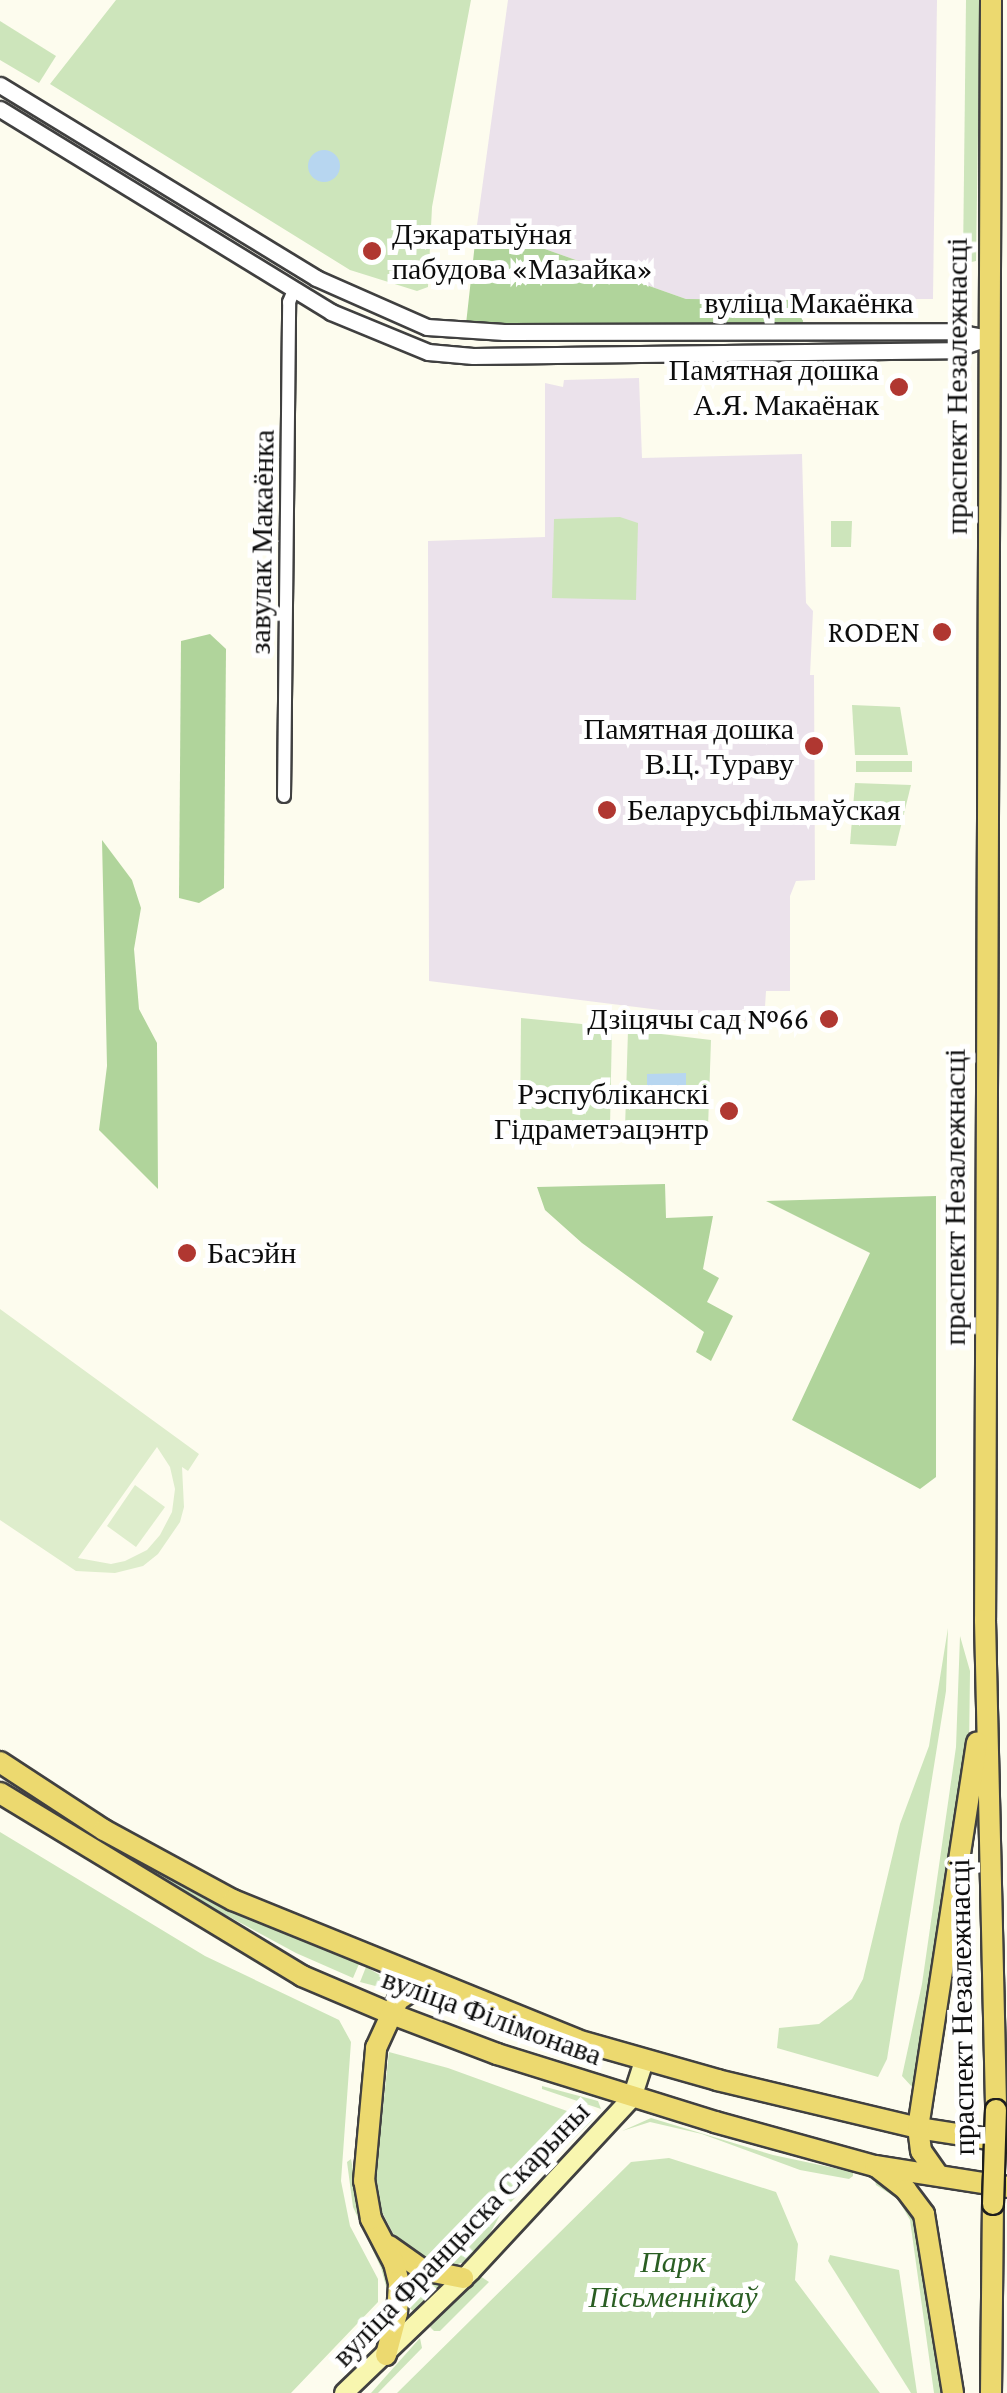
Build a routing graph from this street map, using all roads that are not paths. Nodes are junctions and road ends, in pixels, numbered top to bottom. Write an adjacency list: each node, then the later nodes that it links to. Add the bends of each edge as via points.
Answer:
1 (991, 0): 6 (main road, праспект Незалежнасці)
2 (0, 85): 5 (street, вуліца Макаёнка, via 316,278 398,318)
3 (0, 109): 4 (street, вуліца Макаёнка)
4 (294, 290): 7 (street, вуліца Макаёнка, via 395,342); 8 (street, завулак Макаёнка)
5 (441, 329): 6 (street, вуліца Макаёнка, via 952,331); 7 (street)
6 (997, 338): 7 (street, вуліца Макаёнка, via 952,350); 9 (main road, праспект Незалежнасці)
7 (438, 354)
8 (284, 796)
9 (986, 1670): 17 (main road); 27 (main road, праспект Незалежнасці, bridge, via 996,2110)
10 (0, 1762): 11 (main road, вуліца Філімонава)
11 (27, 1780): 12 (main road); 13 (main road, вуліца Філімонава, via 233,1900)
12 (6, 1798): 14 (main road, вуліца Філімонава, via 302,1976)
13 (446, 1989): 14 (main road, via 414,1990); 15 (main road, вуліца Філімонава)
14 (389, 2013): 16 (main road, вуліца Філімонава); 22 (main road, via 376,2048 364,2171)
15 (644, 2060): 16 (main road, вуліца Францыска Скарыны); 17 (main road, вуліца Філімонава)
16 (632, 2098): 19 (main road, вуліца Філімонава); 23 (main road, вуліца Францыска Скарыны)
17 (918, 2128): 18 (main road, вуліца Філімонава); 20 (main road, via 921,2151)
18 (1007, 2142)
19 (875, 2166): 20 (main road, вуліца Філімонава); 26 (main road, via 924,2214)
20 (938, 2175): 21 (main road, вуліца Філімонава)
21 (1007, 2187)
22 (380, 2239): 23 (main road, via 414,2266); 24 (main road, via 394,2263 400,2295)
23 (463, 2278): 24 (main road, вуліца Францыска Скарыны)
24 (386, 2355): 25 (main road, вуліца Францыска Скарыны)
25 (344, 2393)
26 (953, 2393)
27 (992, 2393)

